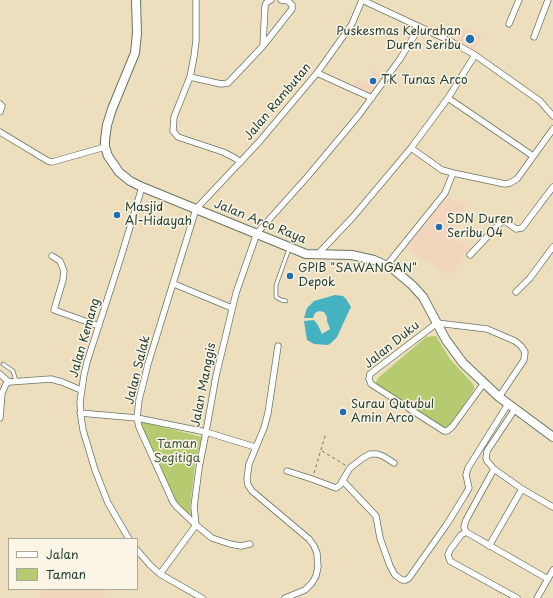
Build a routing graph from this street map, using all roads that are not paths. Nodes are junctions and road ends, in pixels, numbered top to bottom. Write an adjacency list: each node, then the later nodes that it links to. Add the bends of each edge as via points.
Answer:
1 (136, 0): 22 (main road, via 135,53 112,109)
2 (196, 0): 14 (street, via 196,40)
3 (271, 0): 11 (street, via 265,6)
4 (281, 0): 11 (street, via 291,2 292,9)
5 (362, 0): 9 (street); 13 (street, Jalan Rambutan, via 352,24)
6 (519, 0): 8 (street)
7 (548, 0): 10 (street)
8 (509, 24)
9 (419, 28): 12 (street); 15 (street)
10 (534, 37)
11 (263, 46): 14 (street, via 225,84)
12 (475, 55): 16 (street); 19 (street, via 540,102)
13 (317, 73): 15 (street); 25 (street, Jalan Rambutan)
14 (190, 77): 25 (street, via 174,118 175,134 230,155)
15 (372, 98): 30 (street)
16 (448, 98): 23 (street); 24 (street)
17 (0, 104): 18 (street)
18 (0, 112)
19 (553, 116)
20 (553, 129): 24 (street)
21 (0, 132): 22 (street, via 52,162)
22 (105, 147): 27 (main road, Jalan Arco Raya, via 119,172)
23 (411, 148): 26 (street, via 437,167); 33 (street, via 353,217)
24 (533, 156): 26 (street, via 517,179 510,183 502,184)
25 (241, 162): 29 (street, Jalan Rambutan)
26 (453, 173): 36 (street, via 445,193)
27 (142, 187): 29 (main road, Jalan Arco Raya); 42 (street, Jalan Kemang)
28 (553, 187): 34 (street, via 522,228 516,229 505,220 501,222)
29 (196, 209): 30 (main road, Jalan Arco Raya); 37 (street, Jalan Salak)
30 (257, 233): 32 (main road, Jalan Arco Raya); 40 (street, Jalan Manggis)
31 (553, 247): 38 (street)
32 (289, 248): 33 (main road, Jalan Arco Raya); 39 (lane, via 276,285 276,297)
33 (316, 255): 36 (main road, Jalan Arco Raya, via 352,255)
34 (470, 255)
35 (52, 256): 42 (street, via 60,261 64,271 54,310)
36 (387, 265): 41 (main road, Jalan Arco Raya, via 419,291)
37 (174, 284): 40 (street); 54 (street, Jalan Salak, via 148,364)
38 (516, 292)
39 (286, 301)
40 (232, 308): 55 (street, Jalan Manggis)
41 (436, 323): 47 (main road, Jalan Arco Raya, via 456,356); 47 (street, Jalan Duku, via 370,374 369,382 444,431 452,428); 49 (street, Jalan Duku, via 491,330 521,346 524,360)
42 (99, 326): 48 (street, Jalan Kemang, via 87,362)
43 (278, 346): 57 (street, via 268,413)
44 (3, 364): 46 (lane, via 13,371)
45 (0, 374): 46 (street)
46 (12, 381): 48 (street, via 51,379); 53 (street, via 6,384 2,393)
47 (484, 383): 49 (main road, Jalan Arco Raya)
48 (82, 390): 52 (street, Jalan Kemang)
49 (499, 397): 50 (main road, Jalan Arco Raya)
50 (508, 404): 51 (main road, Jalan Arco Raya); 61 (street, via 468,468 466,475 469,488 465,495 410,578 406,580 395,575 390,566 380,538 376,516)
51 (515, 410): 56 (main road, Jalan Arco Raya); 59 (street, via 487,451 486,458)
52 (80, 413): 54 (street); 66 (street, Jalan Kemang, via 95,470 108,503)
53 (0, 418)
54 (137, 418): 55 (street); 64 (street, Jalan Salak, via 173,502)
55 (206, 432): 57 (street); 64 (street, Jalan Manggis, via 195,497)
56 (553, 437)
57 (255, 447): 74 (street, via 247,473 248,485 259,498 309,538 317,553 318,567 312,583 305,590)
58 (394, 463): 61 (street, via 383,456 370,454 350,468)
59 (494, 469): 62 (street); 65 (street, via 466,520)
60 (287, 471): 61 (street, via 336,488)
61 (343, 481)
62 (522, 489): 63 (street); 68 (street)
63 (553, 507)
64 (196, 525): 67 (street, via 220,541 241,546); 71 (street)
65 (466, 532): 68 (street); 75 (street, via 450,550 450,561)
66 (128, 538)
67 (250, 544)
68 (489, 546): 72 (street)
69 (138, 551): 71 (street)
70 (553, 570): 72 (street)
71 (160, 574): 73 (street)
72 (548, 579): 76 (street)
73 (200, 598)
74 (285, 598)
75 (517, 598)
76 (537, 598)

